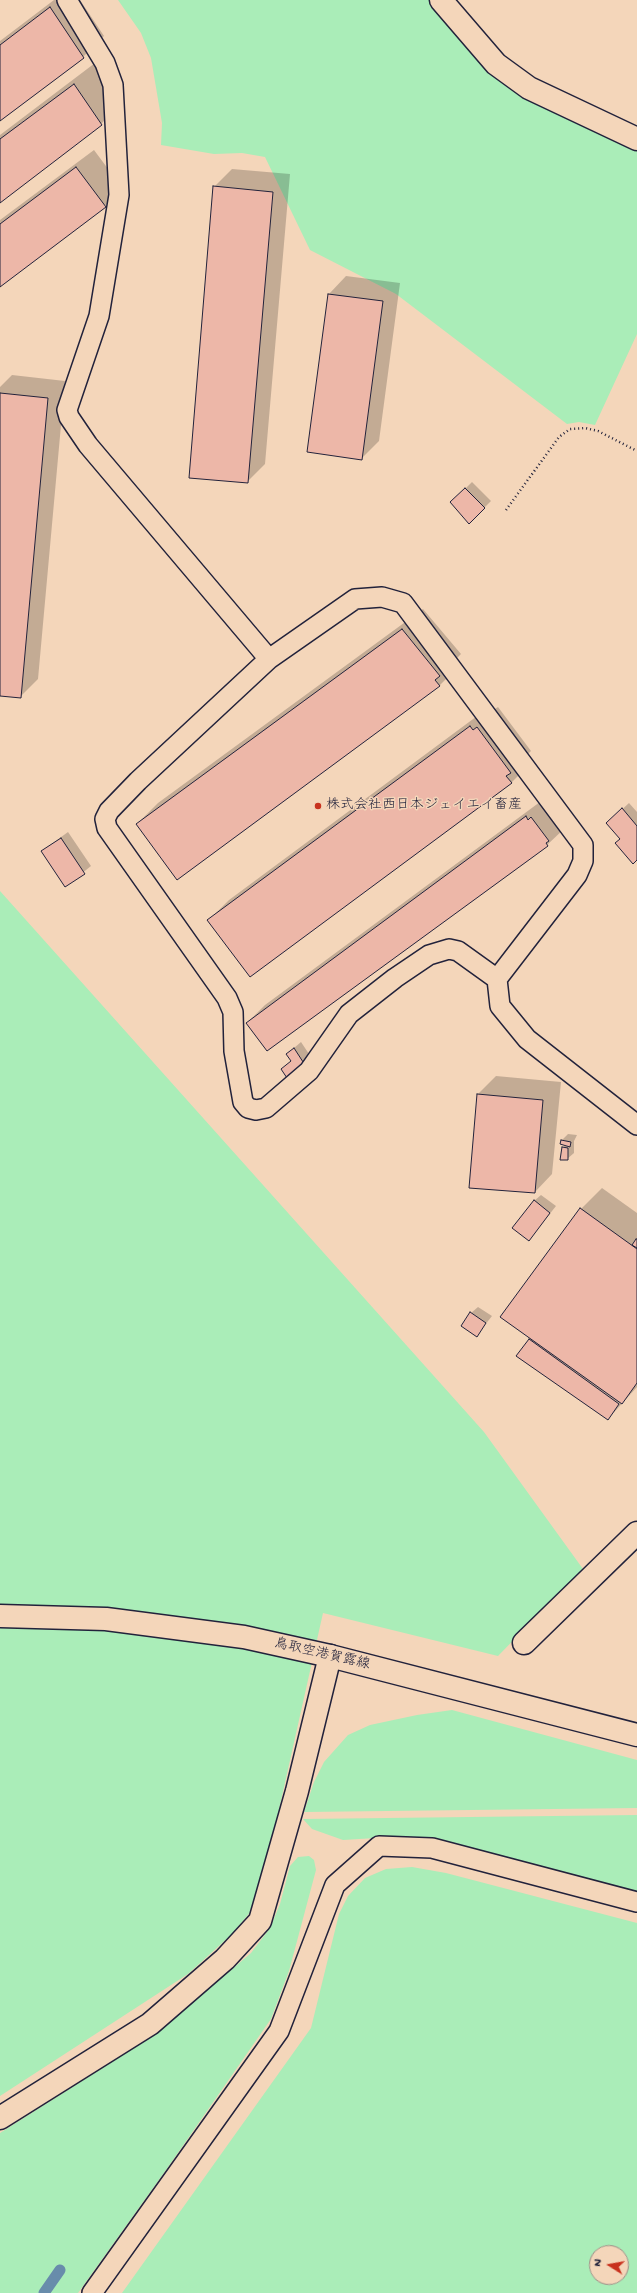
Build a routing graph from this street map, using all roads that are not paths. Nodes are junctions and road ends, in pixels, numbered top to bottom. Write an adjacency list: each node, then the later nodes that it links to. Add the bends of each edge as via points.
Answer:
1 (66, 0): 4 (lane, via 105,63 113,85 119,195 99,316 67,410 69,418 88,445)
2 (441, 0): 3 (street, via 496,64 529,88)
3 (637, 139)
4 (269, 659): 5 (lane, via 354,599 382,597 402,603 583,845 583,861 577,874); 5 (lane, via 138,781 105,819 107,828 227,998 233,1012 234,1051 243,1102 248,1108 266,1108 309,1071 349,1014 429,955 449,949 458,951)
5 (497, 979): 6 (lane, via 500,1006 527,1039)
6 (637, 1125)
7 (637, 1533): 9 (street)
8 (0, 1616): 10 (street, 鳥取空港賀露線, via 53,1616 157,1625 244,1637)
9 (524, 1643)
10 (330, 1656): 11 (street, 鳥取空港賀露線); 13 (street, via 296,1798 260,1921 225,1959 150,2024)
11 (637, 1735)
12 (637, 1902): 14 (lane, via 432,1848 379,1846 335,1885 279,2031)
13 (0, 2118)
14 (92, 2293)

